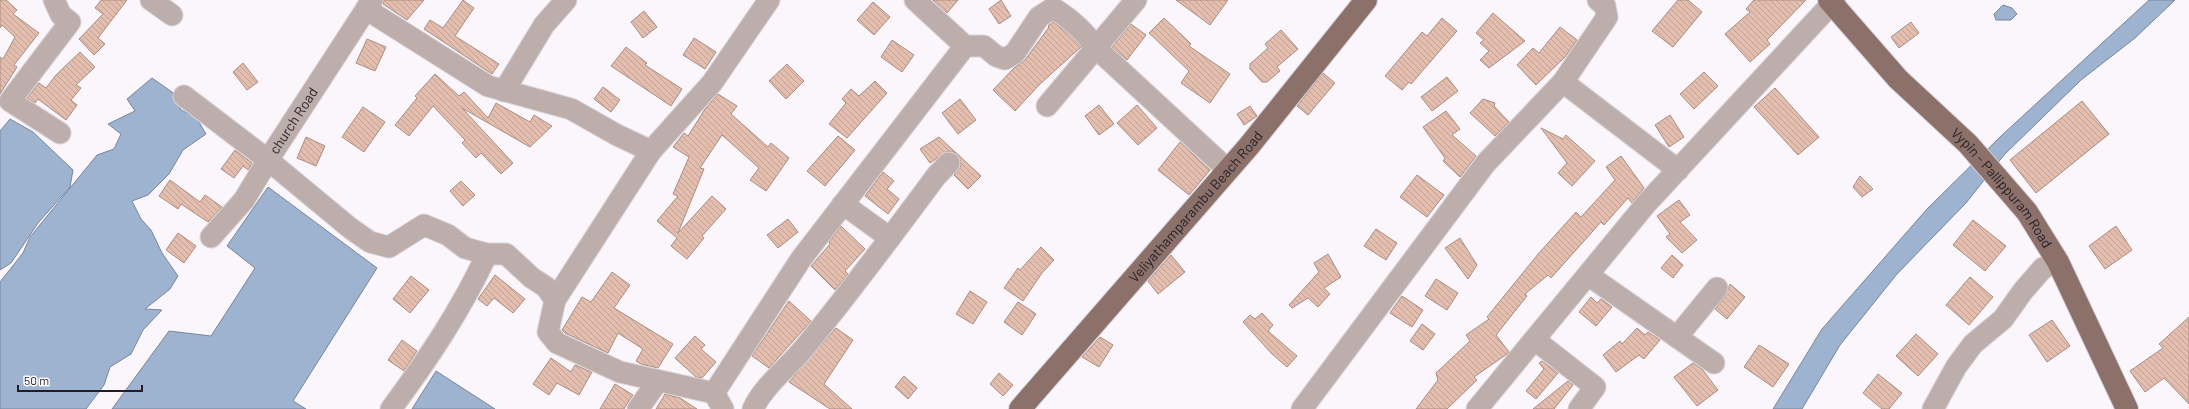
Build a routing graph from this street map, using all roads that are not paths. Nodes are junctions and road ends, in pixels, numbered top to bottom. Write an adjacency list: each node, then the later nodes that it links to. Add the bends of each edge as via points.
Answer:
1 (54, 0): 18 (street, via 61,15 70,22 10,101)
2 (151, 0): 11 (street)
3 (566, 0): 15 (street, via 544,25)
4 (769, 0): 19 (street, via 712,83)
5 (915, 0): 12 (street)
6 (1136, 0): 13 (street)
7 (1366, 0): 22 (main road, Veliyathamparambu Beach Road)
8 (1598, 0): 14 (street, via 1605,6 1607,17)
9 (1832, 1): 23 (street); 28 (main road, Vypin - Pallippuram Road, via 1898,78 1968,144 2027,212)
10 (369, 5): 15 (street, via 488,86); 20 (street, church Road)
11 (172, 15)
12 (965, 46): 13 (street, via 984,46 996,56 1005,59 1015,53 1039,17 1053,8 1070,18 1087,34); 24 (street)
13 (1095, 47): 17 (street); 22 (street)
14 (1563, 82): 23 (street); 41 (street, via 1485,164)
15 (504, 90): 19 (street, via 571,109 617,135)
16 (184, 96): 20 (street)
17 (1047, 106)
18 (60, 133)
19 (651, 150): 31 (street)
20 (268, 160): 25 (street, church Road, via 244,200); 27 (street, via 370,242 389,247 424,225 448,235 465,248)
21 (949, 163): 26 (street, via 936,175)
22 (1228, 170): 40 (main road, Veliyathamparambu Beach Road)
23 (1678, 170): 29 (street, via 1646,204)
24 (843, 204): 26 (street); 36 (street, via 801,258)
25 (211, 237)
26 (890, 238): 39 (street)
27 (487, 254): 31 (street, via 506,254 546,287); 37 (street, via 468,295)
28 (2058, 262): 44 (street, via 2043,268 2003,319 1973,344 1956,367); 45 (main road, Vypin - Pallippuram Road)
29 (1588, 275): 32 (street); 33 (street)
30 (1718, 288): 32 (street)
31 (555, 300): 35 (street, via 548,332 557,343 620,372)
32 (1677, 337): 34 (street)
33 (1535, 340): 42 (street); 43 (street, via 1595,387)
34 (1714, 363)
35 (658, 381): 36 (street); 38 (street)
36 (718, 401)
37 (391, 409)
38 (638, 409)
39 (753, 409)
40 (1020, 409)
41 (1302, 409)
42 (1477, 409)
43 (1579, 409)
44 (1933, 409)
45 (2126, 409)

